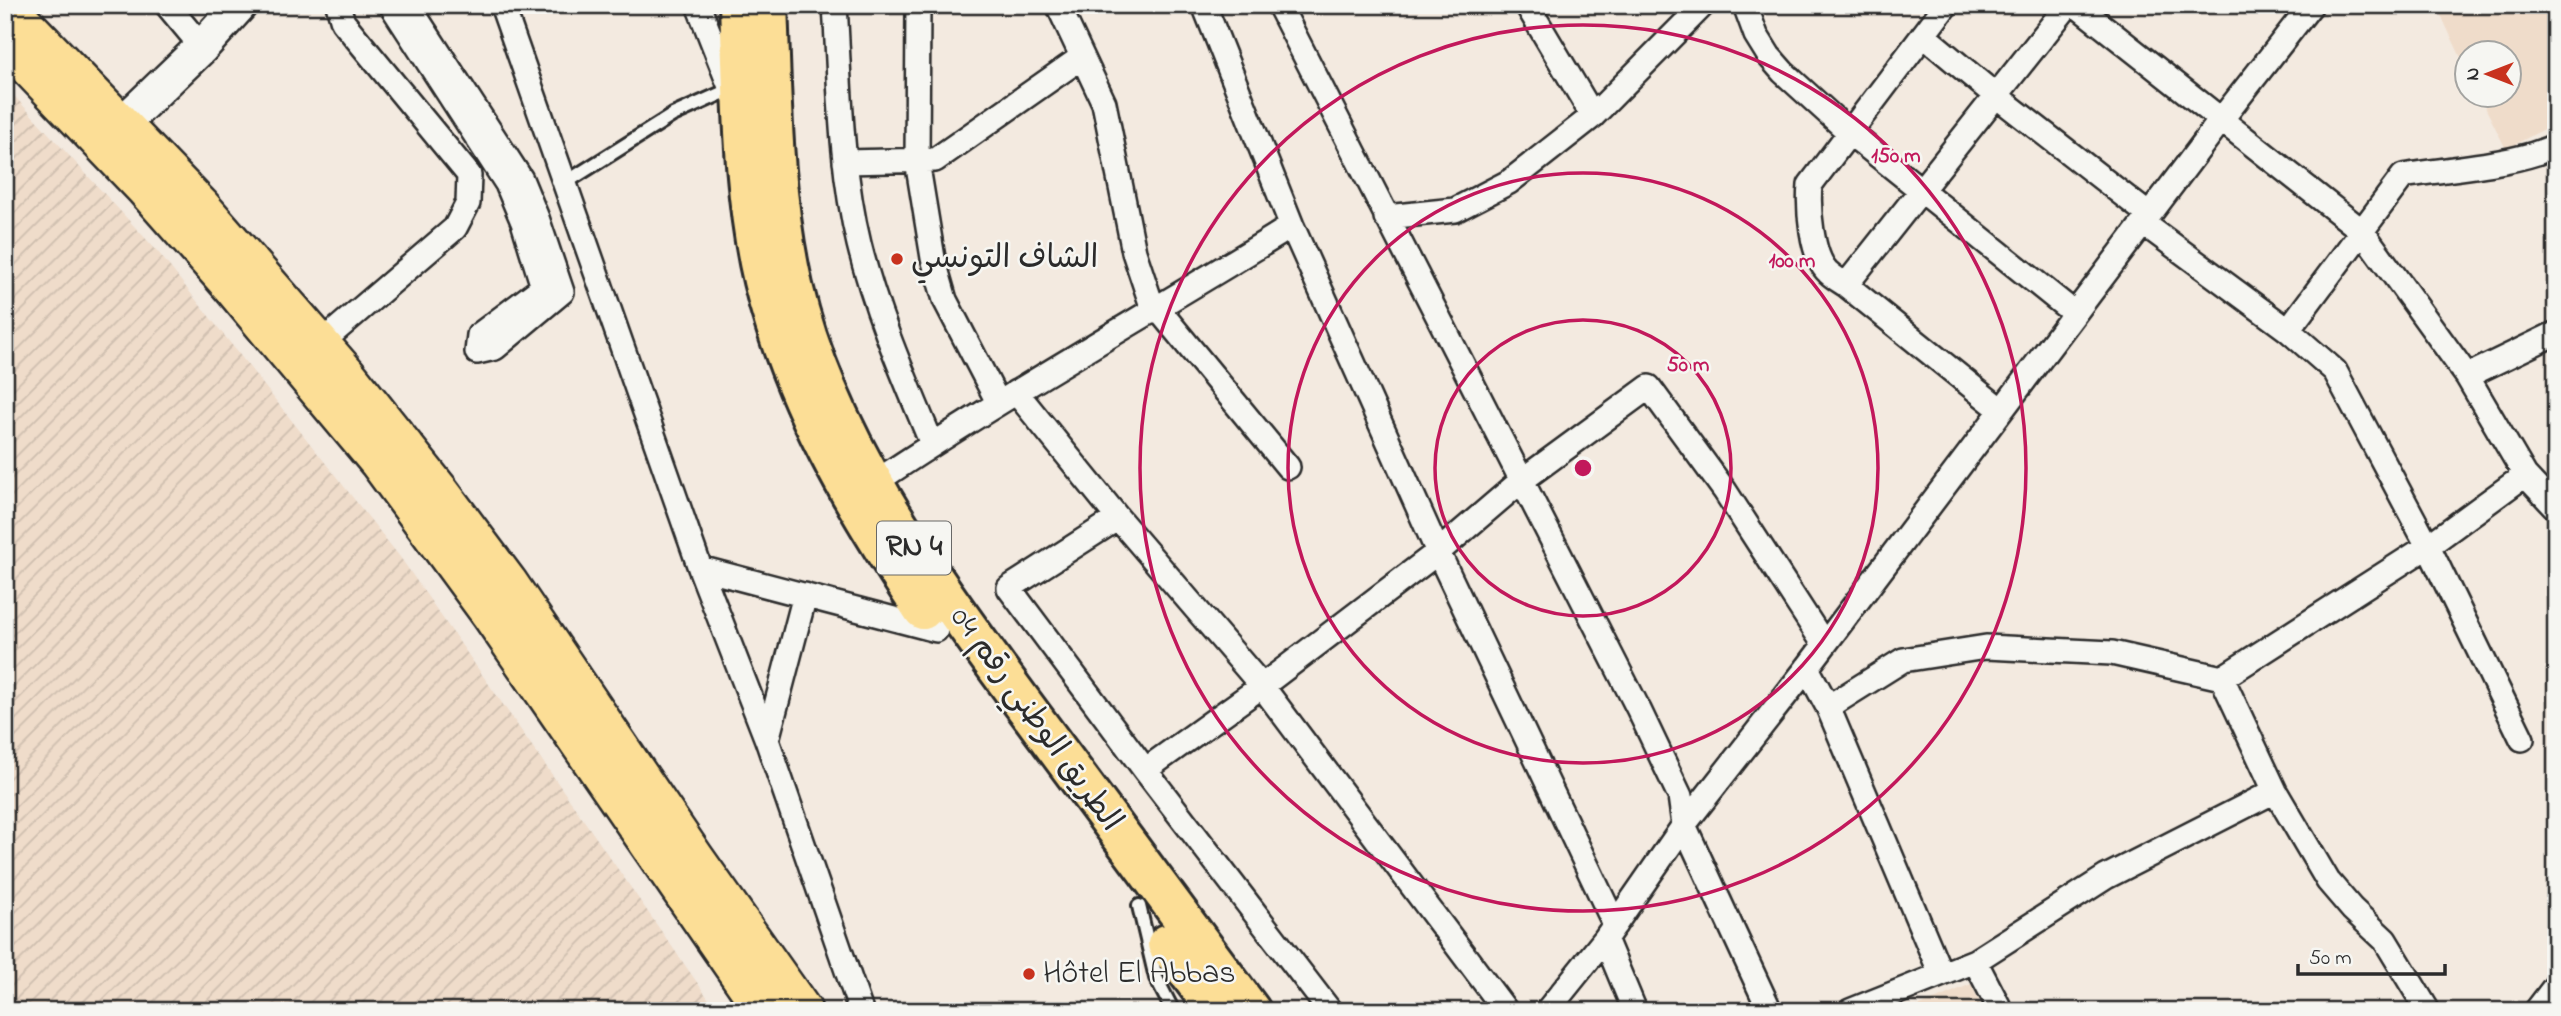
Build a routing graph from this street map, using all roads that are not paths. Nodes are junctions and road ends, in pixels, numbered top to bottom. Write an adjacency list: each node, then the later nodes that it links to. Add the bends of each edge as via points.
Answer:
1 (7, 5): 33 (main road)
2 (167, 5): 25 (street)
3 (240, 5): 25 (street)
4 (338, 5): 48 (street, via 343,22 469,175 468,204 455,228)
5 (391, 5): 6 (street, via 507,184 543,287 479,335 477,352 495,348 562,292 521,179)
6 (408, 5)
7 (502, 5): 37 (street)
8 (698, 5): 27 (street)
9 (738, 5): 31 (highway, الطريق الوطني رقم 04 / RN 4)
10 (768, 5): 56 (highway, الطريق الوطني رقم 04 / RN 4, via 775,169 793,287 835,407)
11 (835, 5): 36 (street)
12 (918, 5): 35 (street)
13 (1058, 5): 26 (street)
14 (1204, 5): 41 (street)
15 (1279, 5): 39 (street)
16 (1527, 5): 29 (street)
17 (1703, 5): 29 (street)
18 (1745, 5): 32 (street, via 1769,56)
19 (1946, 5): 23 (street)
20 (2068, 5): 28 (street)
21 (2076, 5): 30 (street)
22 (2299, 9): 30 (street)
23 (1923, 35): 28 (street); 32 (street)
24 (5, 43): 33 (main road)
25 (202, 47): 33 (street)
26 (1082, 57): 35 (street, via 936,160); 44 (street, via 1104,103 1134,252)
27 (731, 89): 31 (street); 37 (lane, via 673,115)
28 (1995, 95): 38 (street); 40 (street)
29 (1593, 116): 39 (street, via 1509,182 1455,210)
30 (2221, 120): 40 (street); 42 (street)
31 (744, 124): 63 (highway, الطريق الوطني رقم 04 / RN 4, via 752,222 763,282 804,403 866,522)
32 (1850, 133): 38 (street); 43 (street, via 1810,185 1808,205 1819,258 1826,271)
33 (111, 134): 48 (main road, via 200,205); 79 (main road, via 379,463 498,625)
34 (2552, 153): 42 (street, via 2403,176)
35 (917, 161): 36 (street); 50 (street, via 945,300)
36 (845, 162): 52 (street, via 859,243 877,304)
37 (565, 183): 61 (street)
38 (1920, 190): 43 (street); 45 (street)
39 (1386, 217): 55 (street)
40 (2146, 219): 45 (street); 46 (street)
41 (1292, 226): 44 (street); 60 (street)
42 (2362, 230): 46 (street); 49 (street)
43 (1846, 285): 51 (street)
44 (1156, 310): 50 (street); 53 (street)
45 (2074, 313): 51 (street)
46 (2288, 330): 59 (street, via 2335,371)
47 (2556, 332): 49 (street)
48 (321, 342): 80 (main road, via 508,582)
49 (2467, 376): 54 (street)
50 (1007, 397): 52 (street); 58 (street)
51 (2001, 410): 64 (street)
52 (932, 444): 56 (street)
53 (1288, 467)
54 (2525, 475): 57 (street); 59 (street)
55 (1521, 481): 60 (street); 64 (street, via 1648,387 1725,491); 73 (street, via 1680,796)
56 (874, 483): 84 (highway, الطريق الوطني رقم 04 / RN 4, via 948,600)
57 (2556, 508)
58 (1118, 518): 67 (street); 71 (street, via 1009,588)
59 (2428, 546): 66 (street); 69 (street)
60 (1438, 552): 67 (street); 75 (street)
61 (700, 568): 62 (street); 70 (street)
62 (806, 595): 63 (street); 70 (street)
63 (936, 630): 74 (highway, الطريق الوطني رقم 04 / RN 4)
64 (1824, 644): 65 (street)
65 (1807, 668): 68 (street); 73 (street)
66 (2222, 678): 68 (street, via 2112,653 1986,647 1903,660); 72 (street)
67 (1262, 686): 71 (street); 86 (street)
68 (1828, 707): 77 (street)
69 (2522, 739)
70 (767, 740): 81 (street)
71 (1145, 771): 85 (street)
72 (2274, 791): 76 (street, via 2106,877); 92 (street, via 2328,881 2385,940)
73 (1684, 825): 75 (street); 89 (street)
74 (1139, 906): 82 (lane, via 1156,978); 83 (highway, الطريق الوطني رقم 04 / RN 4)
75 (1610, 932): 87 (street); 88 (street)
76 (1975, 961): 77 (street); 91 (street)
77 (1941, 974): 90 (street)
78 (2556, 985): 93 (street)
79 (764, 1011)
80 (803, 1011)
81 (861, 1011)
82 (1173, 1011)
83 (1217, 1011)
84 (1251, 1011)
85 (1330, 1011)
86 (1506, 1011)
87 (1547, 1011)
88 (1635, 1011)
89 (1770, 1011)
90 (1850, 1011)
91 (2001, 1011)
92 (2428, 1011)
93 (2536, 1011)

